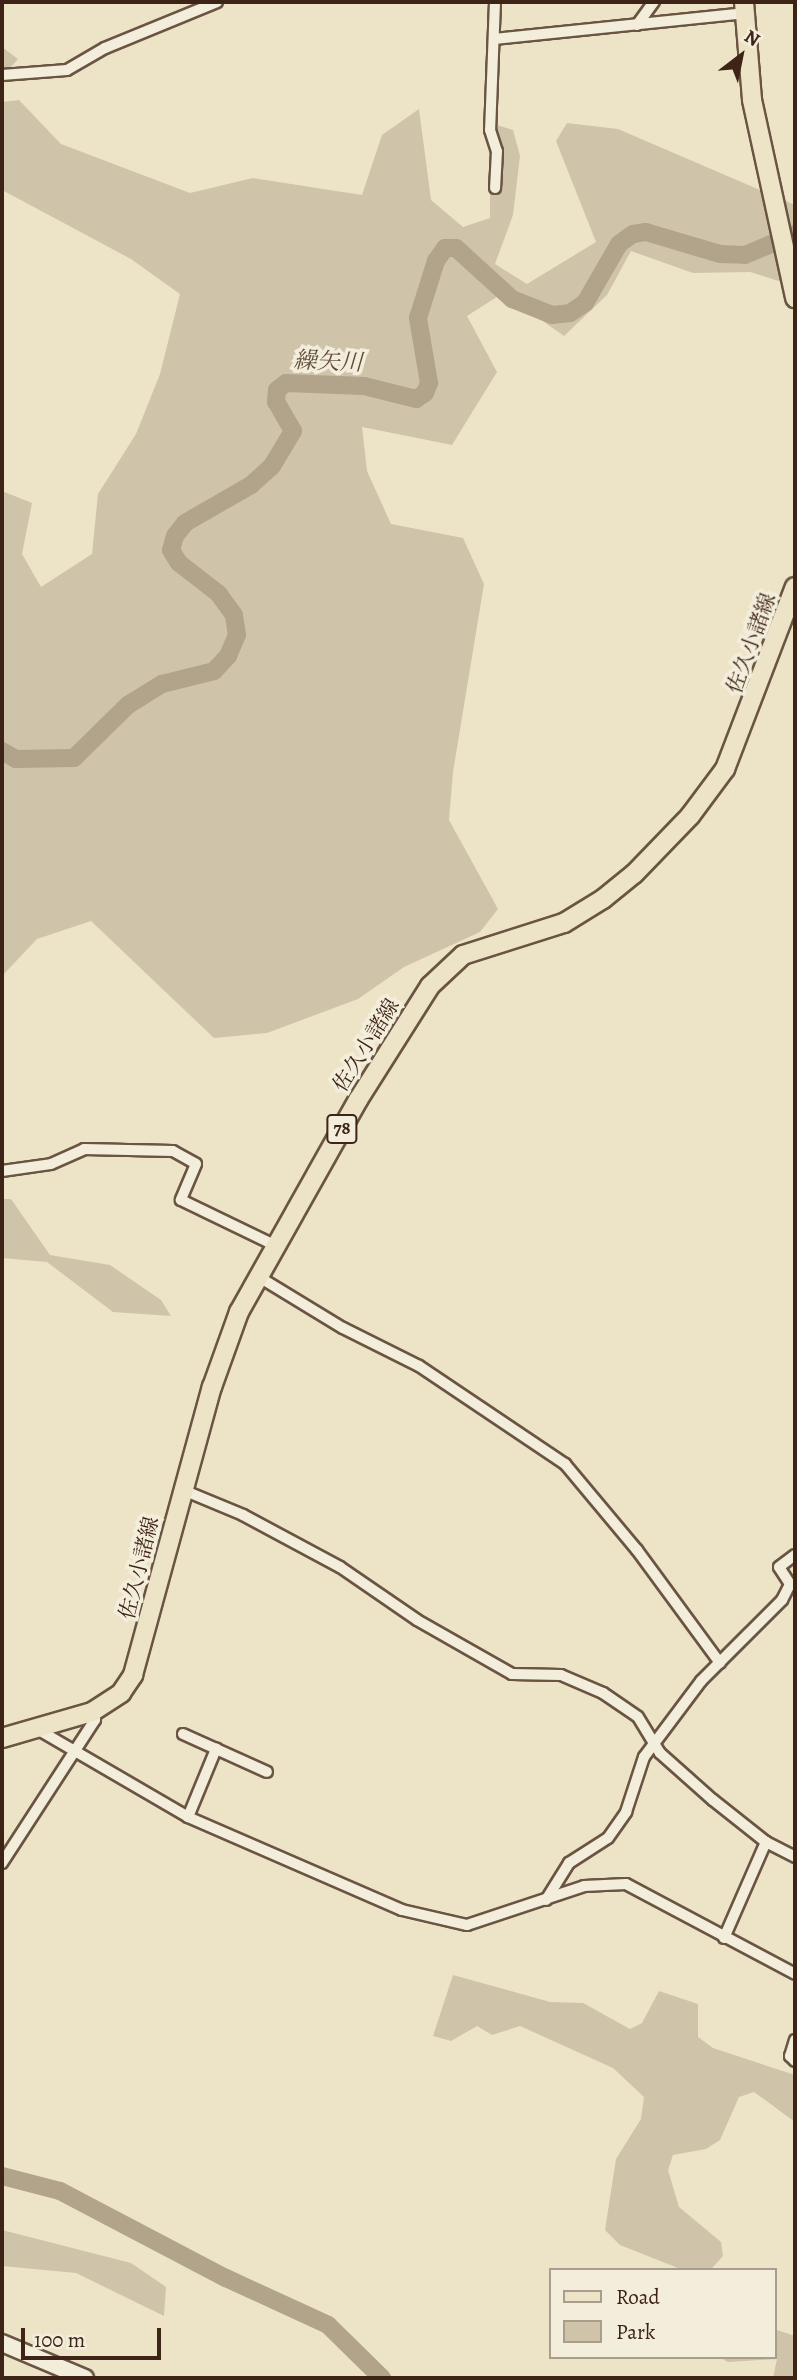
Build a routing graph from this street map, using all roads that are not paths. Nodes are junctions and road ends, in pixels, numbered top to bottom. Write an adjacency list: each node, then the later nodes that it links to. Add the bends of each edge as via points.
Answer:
1 (217, 2): 7 (street, via 105,48 67,70)
2 (495, 2): 6 (street)
3 (654, 2): 5 (street)
4 (744, 7): 5 (street); 9 (main road, via 752,100)
5 (637, 25): 6 (street)
6 (495, 39): 8 (street, via 490,130 497,151)
7 (2, 75)
8 (495, 188)
9 (795, 298)
10 (795, 587): 12 (main road, 佐久小諸線 / 78, via 741,736 708,794 634,874 603,899 564,923 482,948 445,968 358,1100)
11 (2, 1171): 12 (street, via 51,1164 84,1149 173,1151 196,1164 181,1200)
12 (276, 1246): 13 (main road, 佐久小諸線 / 78)
13 (259, 1277): 14 (main road, 佐久小諸線 / 78, via 226,1343); 16 (street, via 343,1328 419,1366 565,1464 637,1550)
14 (183, 1490): 17 (main road, 佐久小諸線 / 78, via 134,1675 121,1693); 21 (street, via 243,1515 340,1567 417,1620 512,1674 561,1675 603,1693 638,1717)
15 (795, 1555): 16 (street, via 779,1567 790,1584 782,1600)
16 (720, 1663): 21 (street)
17 (92, 1712): 18 (main road, 佐久小諸線 / 78); 23 (street, via 94,1720)
18 (37, 1729): 20 (main road, 佐久小諸線 / 78); 23 (street)
19 (183, 1734): 22 (street)
20 (2, 1738)
21 (654, 1741): 26 (street, via 670,1762); 29 (street, via 638,1771 626,1812 607,1838 569,1863)
22 (216, 1749): 24 (street); 25 (street)
23 (75, 1752): 25 (street); 28 (street)
24 (267, 1772)
25 (187, 1817): 29 (street, via 428,1918 467,1925)
26 (766, 1842): 27 (street); 30 (street)
27 (795, 1857)
28 (2, 1863)
29 (546, 1900): 30 (street, via 599,1883 626,1884)
30 (724, 1938): 31 (street)
31 (795, 1974)
32 (795, 2039): 33 (street, via 789,2056)
33 (795, 2061)
34 (2, 2343): 35 (main road)
35 (85, 2378)

